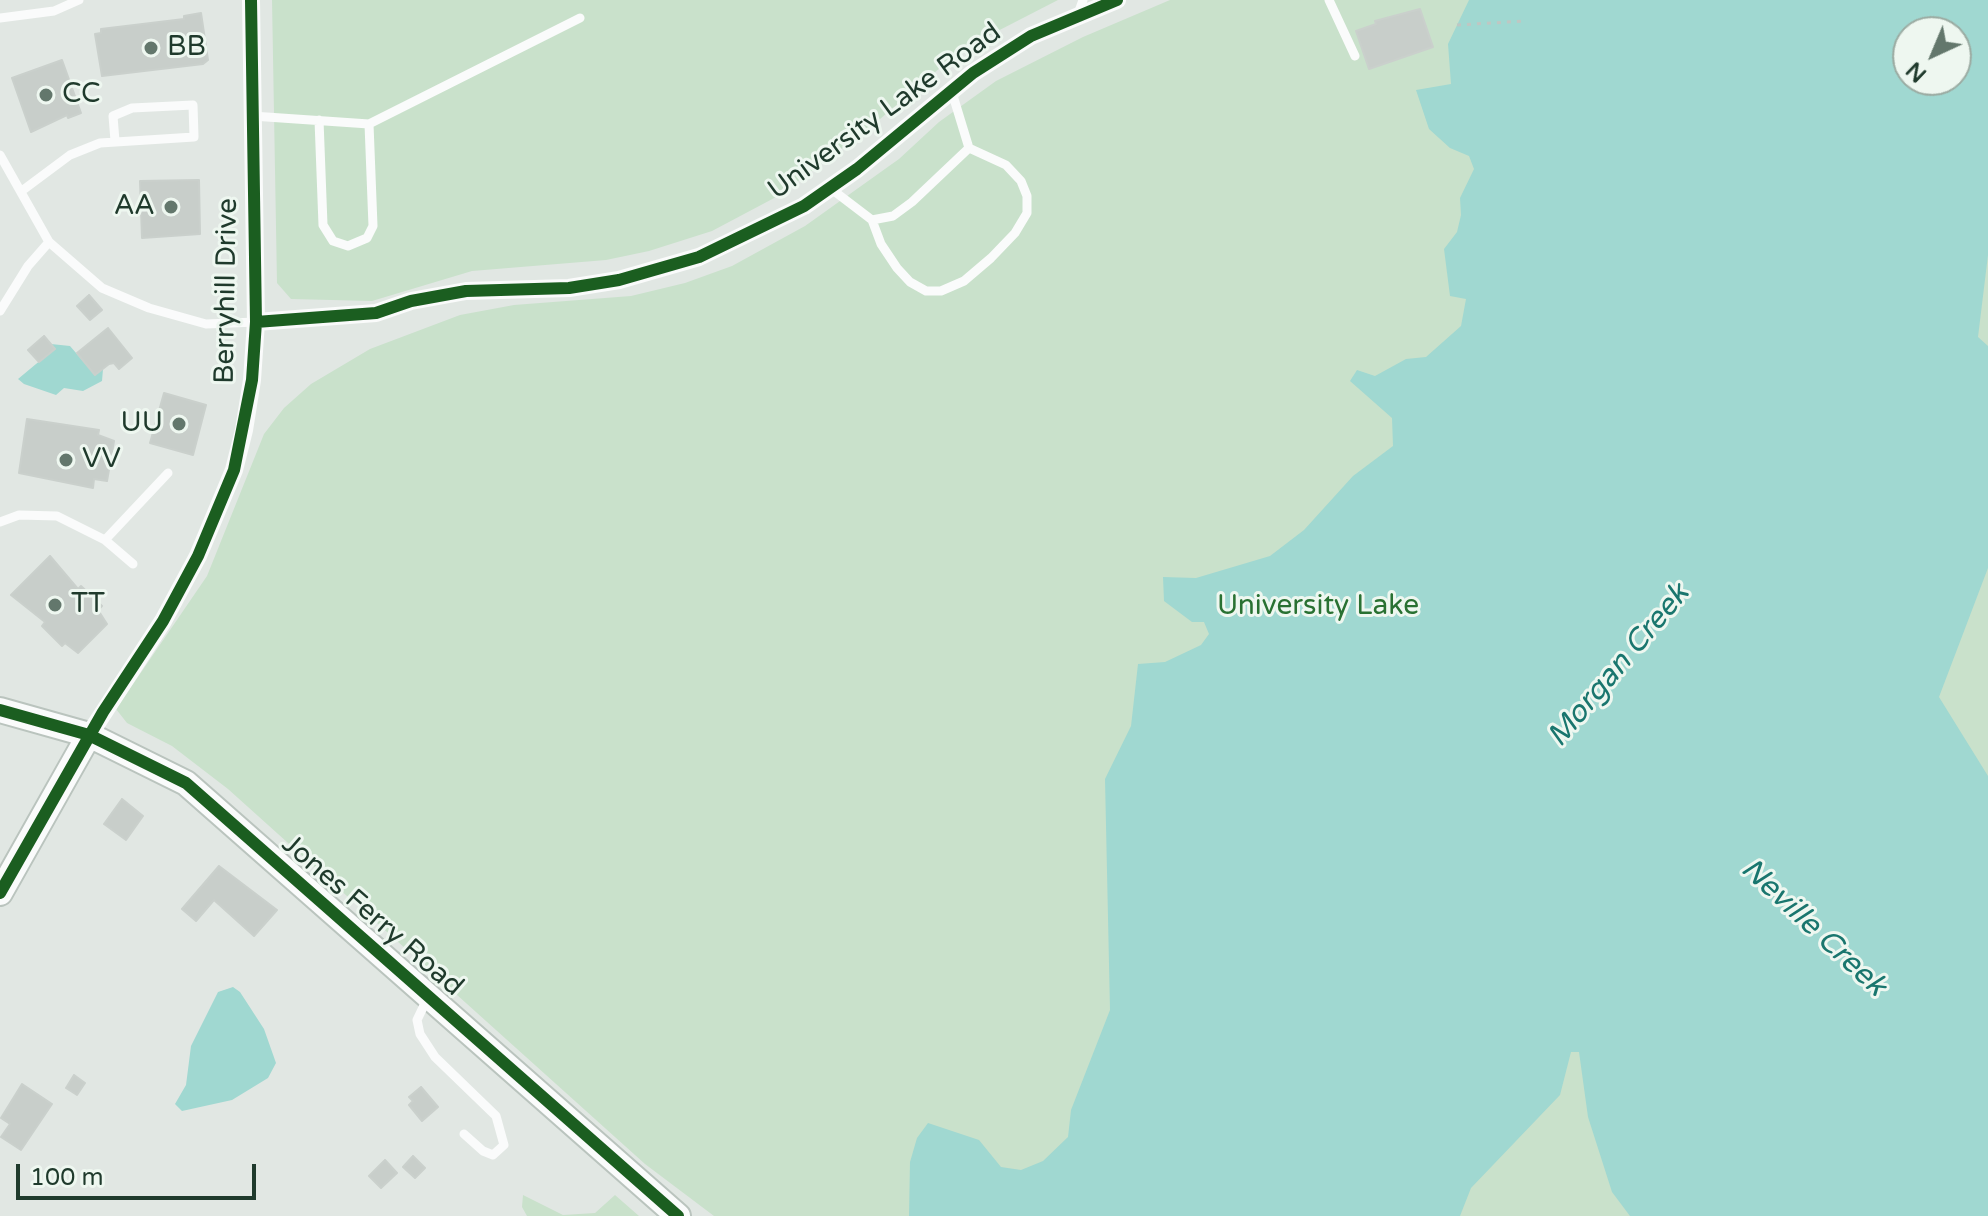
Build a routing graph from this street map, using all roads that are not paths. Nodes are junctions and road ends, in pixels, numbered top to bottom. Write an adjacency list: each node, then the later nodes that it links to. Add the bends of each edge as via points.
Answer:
1 (79, 0): 6 (lane, via 54,11)
2 (251, 0): 10 (street, Berryhill Drive)
3 (1117, 0): 5 (street, University Lake Road)
4 (1329, 0): 8 (lane)
5 (1080, 8): 9 (street, University Lake Road)
6 (0, 18)
7 (580, 18): 12 (lane)
8 (1355, 56)
9 (951, 89): 14 (lane); 16 (street, University Lake Road)
10 (252, 116): 11 (lane); 21 (street, Berryhill Drive)
11 (319, 120): 12 (lane); 12 (lane, via 323,225 333,241 348,246 367,238 373,226)
12 (369, 124)
13 (115, 141): 13 (lane, via 194,137 193,105 132,108 113,116); 17 (lane, via 70,155)
14 (969, 148): 18 (lane, via 912,202 893,216); 18 (lane, via 1006,165 1021,181 1027,213 1015,233 964,281 941,291 926,291 910,282 881,244)
15 (0, 155): 17 (lane)
16 (830, 188): 18 (lane); 21 (street, University Lake Road, via 742,239 619,280 523,292 466,291 376,313)
17 (23, 190): 19 (lane)
18 (872, 220)
19 (49, 242): 20 (lane); 21 (lane, via 102,288 149,308 206,324)
20 (0, 311)
21 (256, 322): 27 (street, Berryhill Drive, via 244,430 218,513 163,621)
22 (168, 473): 24 (lane)
23 (0, 522): 24 (lane, via 19,515 57,516)
24 (105, 540): 25 (lane)
25 (133, 564)
26 (0, 710): 27 (street, Jones Ferry Road)
27 (89, 735): 28 (street); 29 (street, Jones Ferry Road, via 186,783)
28 (0, 893)
29 (428, 997): 30 (lane, via 417,1020 420,1034 435,1057 496,1116 504,1145 493,1155); 31 (street, Jones Ferry Road)
30 (464, 1134)
31 (678, 1216)

